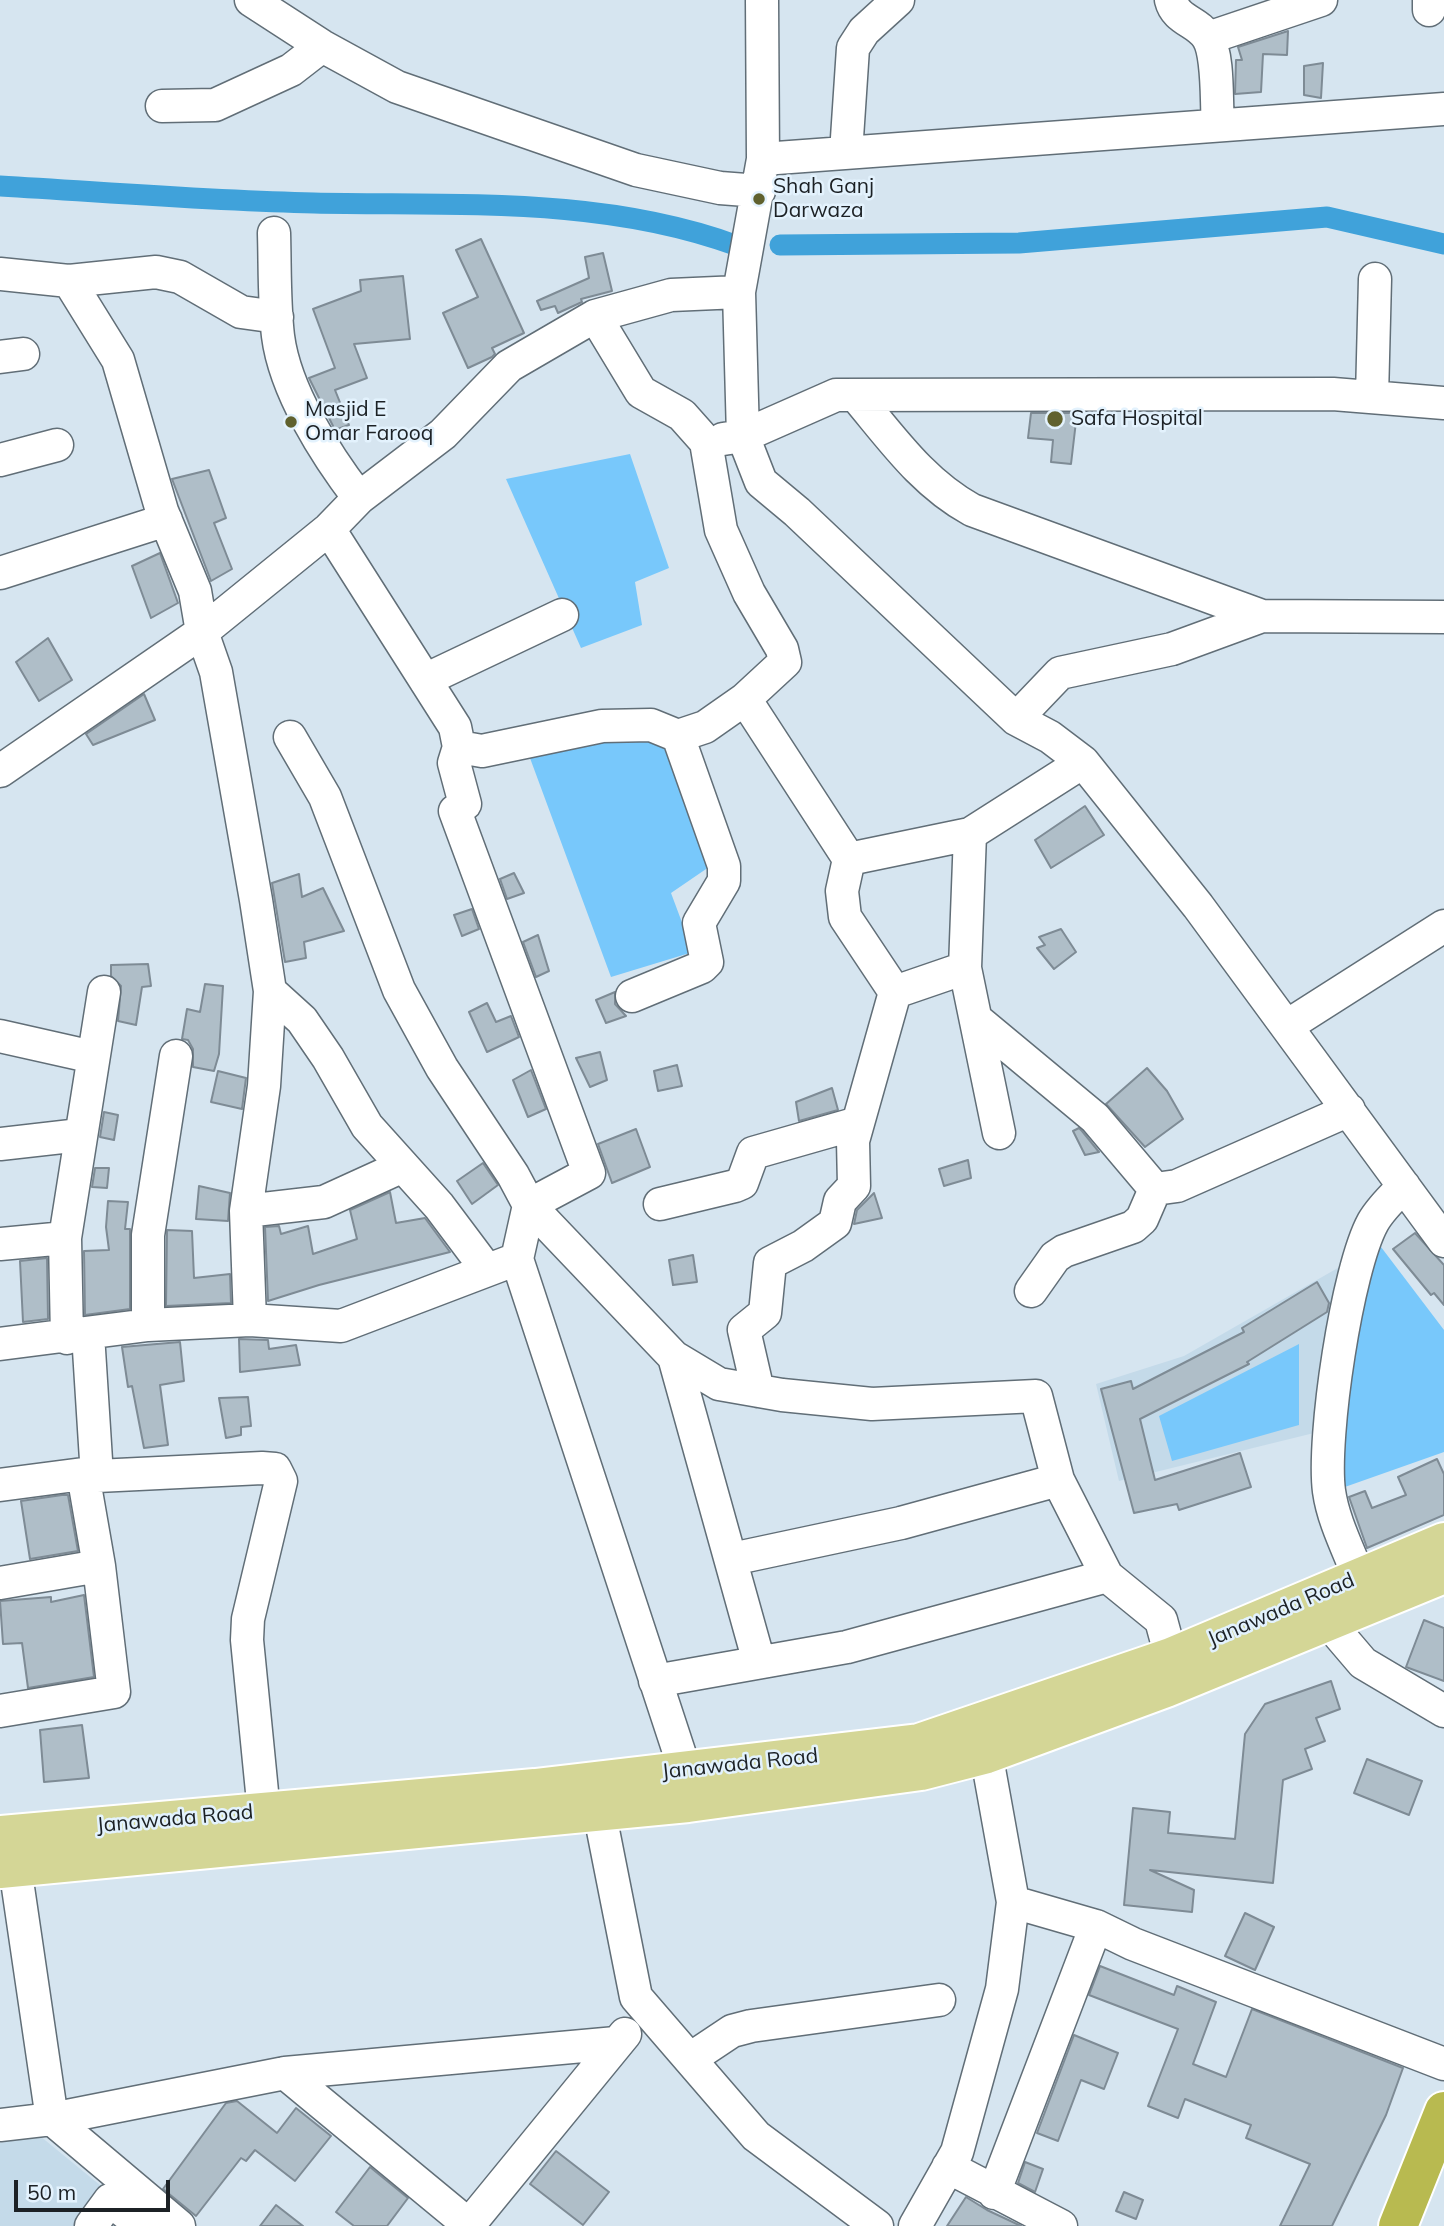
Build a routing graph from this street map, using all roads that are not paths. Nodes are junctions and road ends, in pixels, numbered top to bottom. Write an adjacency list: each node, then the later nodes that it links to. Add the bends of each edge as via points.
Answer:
1 (251, 0): 7 (street)
2 (762, 0): 12 (street)
3 (898, 0): 11 (street, via 853,48)
4 (1171, 0): 6 (street, via 1178,15)
5 (1321, 0): 6 (street)
6 (1208, 38): 10 (street)
7 (322, 46): 8 (street, via 291,70 215,105); 13 (street, via 397,87 636,170)
8 (162, 106)
9 (1444, 109): 10 (street)
10 (1218, 125): 11 (street)
11 (846, 153): 12 (street)
12 (763, 159): 13 (street)
13 (759, 191): 18 (street)
14 (274, 233): 20 (street)
15 (0, 274): 17 (street)
16 (1376, 279): 22 (street)
17 (69, 281): 20 (street, via 170,274 241,312); 29 (street, via 118,360)
18 (739, 292): 19 (street, via 671,295); 24 (street)
19 (595, 316): 25 (street, via 641,392 682,415); 28 (street, via 509,366 443,434)
20 (277, 317): 28 (street, via 278,338 292,385 329,458)
21 (857, 397): 22 (street); 24 (street, via 836,395); 33 (street, via 921,475 972,510)
22 (1372, 397): 23 (street)
23 (1444, 404)
24 (743, 436): 25 (street); 38 (street, via 761,482)
25 (706, 442): 37 (street, via 721,530 785,662)
26 (57, 445): 27 (street)
27 (0, 460)
28 (359, 498): 30 (street)
29 (166, 520): 31 (street); 35 (street, via 195,591)
30 (329, 529): 35 (street); 36 (street)
31 (0, 573)
32 (562, 615): 36 (street)
33 (1262, 616): 34 (street); 38 (street, via 1172,649 1060,673)
34 (1444, 617)
35 (202, 632): 43 (street); 48 (street, via 216,672)
36 (425, 680): 41 (street, via 455,727)
37 (745, 699): 39 (street, via 705,727); 45 (street)
38 (1016, 719): 42 (street)
39 (678, 736): 41 (street, via 651,725 602,726 482,751); 51 (street, via 724,866 724,881 699,923 707,962)
40 (290, 737): 66 (street, via 325,797 399,990 442,1068)
41 (459, 747): 66 (street, via 454,763 465,804 455,811 589,1173)
42 (1083, 762): 44 (street); 53 (street)
43 (0, 771)
44 (970, 834): 45 (street); 47 (street)
45 (849, 859): 50 (street, via 842,891 845,917)
46 (1444, 926): 53 (street)
47 (965, 968): 50 (street); 52 (street)
48 (270, 991): 62 (street, via 302,1020 367,1126); 67 (street, via 264,1086)
49 (104, 992): 56 (street)
50 (895, 992): 58 (street)
51 (632, 996)
52 (977, 1020): 59 (street); 64 (street, via 1095,1118)
53 (1287, 1026): 57 (street)
54 (0, 1036): 56 (street)
55 (176, 1056): 75 (street, via 148,1235)
56 (93, 1057): 60 (street)
57 (1349, 1110): 63 (street); 64 (street, via 1177,1186)
58 (858, 1123): 65 (street, via 753,1153 742,1183); 79 (street, via 853,1141 854,1186 839,1201 835,1223 803,1247 770,1262 765,1313 744,1330)
59 (999, 1133)
60 (80, 1135): 61 (street); 68 (street)
61 (0, 1143)
62 (403, 1166): 67 (street, via 324,1202); 72 (street)
63 (1404, 1186): 69 (street); 88 (street, via 1372,1223 1359,1259 1337,1364 1329,1488 1332,1508)
64 (1155, 1189): 73 (street, via 1142,1219 1133,1227 1055,1256)
65 (660, 1204)
66 (529, 1205): 71 (street); 78 (street)
67 (246, 1211): 74 (street)
68 (65, 1238): 70 (street); 76 (street)
69 (1444, 1241)
70 (0, 1244)
71 (517, 1259): 72 (street); 93 (street)
72 (487, 1270): 74 (street, via 341,1326)
73 (1031, 1291)
74 (250, 1320): 75 (street)
75 (148, 1325): 76 (street)
76 (78, 1336): 77 (street); 80 (street)
77 (0, 1344)
78 (674, 1357): 79 (street, via 719,1384); 84 (street)
79 (758, 1391): 81 (street, via 872,1404 1037,1396)
80 (90, 1475): 82 (street); 85 (street); 99 (street, via 275,1469 281,1481 247,1640)
81 (1058, 1480): 84 (street, via 901,1523); 87 (street)
82 (0, 1485)
83 (1444, 1542): 88 (main road, Janawada Road)
84 (732, 1559): 92 (street)
85 (99, 1566): 89 (street); 94 (street, via 114,1692)
86 (1444, 1574): 90 (main road, Janawada Road)
87 (1107, 1576): 91 (street, via 1161,1620); 92 (street, via 847,1647)
88 (1359, 1577): 91 (main road, Janawada Road)
89 (0, 1583)
90 (1328, 1622): 95 (street, via 1363,1662); 96 (main road, Janawada Road, via 1167,1688)
91 (1171, 1657): 96 (main road, Janawada Road)
92 (759, 1662): 93 (street)
93 (655, 1681): 97 (street)
94 (0, 1711)
95 (1444, 1711)
96 (984, 1739): 97 (main road, Janawada Road, via 921,1771); 101 (street)
97 (686, 1787): 98 (main road, Janawada Road); 99 (main road, Janawada Road, via 535,1788)
98 (599, 1810): 100 (main road, Janawada Road); 104 (street, via 636,1997)
99 (264, 1812): 100 (main road, Janawada Road)
100 (5, 1857): 110 (street)
101 (1013, 1902): 102 (street); 112 (street, via 1002,1989 957,2152)
102 (1096, 1926): 107 (street); 114 (street)
103 (939, 2000): 106 (street, via 751,2025)
104 (647, 2010): 105 (street); 106 (street)
105 (616, 2043): 108 (street); 118 (street)
106 (690, 2059): 119 (street, via 756,2136)
107 (1444, 2064)
108 (285, 2073): 110 (street); 118 (street)
109 (1444, 2111): 122 (highway)
110 (52, 2119): 111 (street); 117 (street)
111 (0, 2125)
112 (948, 2167): 114 (street); 120 (street)
113 (1444, 2185): 123 (highway)
114 (994, 2193): 121 (street)
115 (91, 2226): 116 (street, via 110,2200)
116 (142, 2226)
117 (180, 2226)
118 (469, 2226)
119 (877, 2226)
120 (915, 2226)
121 (1061, 2226)
122 (1398, 2226)
123 (1427, 2226)

